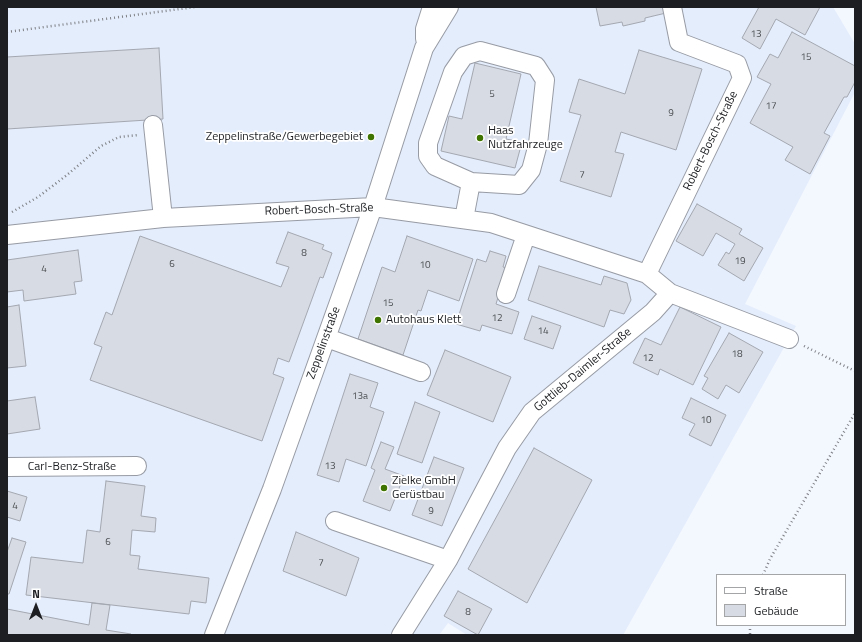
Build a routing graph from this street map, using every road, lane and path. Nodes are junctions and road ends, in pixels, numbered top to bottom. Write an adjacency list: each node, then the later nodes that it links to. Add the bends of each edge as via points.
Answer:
1 (195, 7): 5 (path)
2 (432, 7): 6 (street, Zeppelinstraße, via 425,29)
3 (449, 7): 6 (street, Zeppelinstraße)
4 (672, 7): 15 (street, Robert-Bosch-Straße, via 679,42 737,64 742,78)
5 (7, 32)
6 (424, 48): 9 (street, Zeppelinstraße)
7 (153, 131): 10 (path, via 119,137 101,146 38,197); 11 (street)
8 (471, 182): 8 (street, via 435,166 428,156 428,143 452,72 464,56 480,51 536,66 545,80 538,144 531,170 519,185); 12 (street)
9 (373, 207): 11 (street, Robert-Bosch-Straße); 12 (street, Robert-Bosch-Straße); 18 (street, Zeppelinstraße)
10 (12, 212)
11 (163, 218): 14 (street, Robert-Bosch-Straße)
12 (464, 220): 13 (street, Robert-Bosch-Straße, via 490,223)
13 (526, 235): 15 (street, Robert-Bosch-Straße); 17 (street)
14 (7, 236)
15 (647, 274): 16 (street, Robert-Bosch-Straße)
16 (670, 293): 19 (street, Robert-Bosch-Straße); 26 (street, Gottlieb-Daimler-Straße, via 653,312 532,412 507,448)
17 (506, 294)
18 (326, 338): 20 (street); 28 (street, Zeppelinstraße, via 272,489)
19 (789, 339): 21 (path)
20 (421, 372)
21 (855, 372)
22 (855, 413): 27 (path, via 770,559)
23 (137, 466): 24 (street, Carl-Benz-Straße)
24 (7, 467)
25 (336, 521): 26 (street)
26 (448, 560): 29 (street, Gottlieb-Daimler-Straße)
27 (764, 574)
28 (214, 635)
29 (401, 635)

